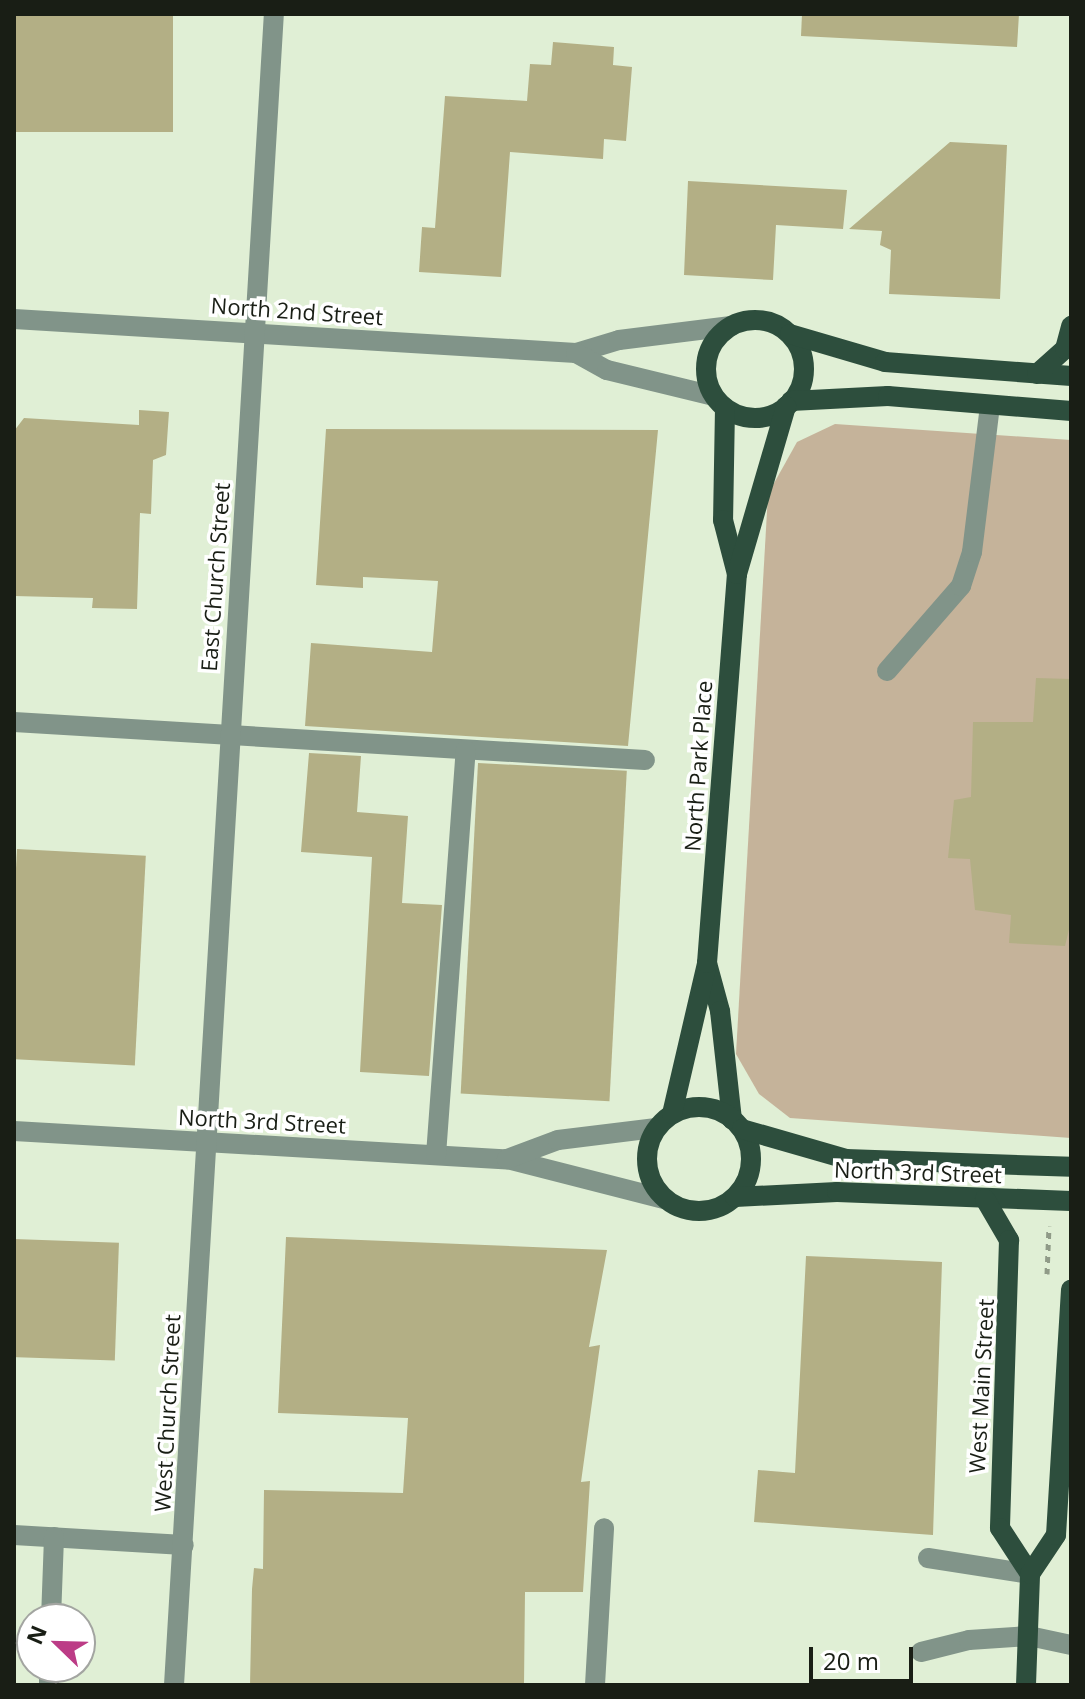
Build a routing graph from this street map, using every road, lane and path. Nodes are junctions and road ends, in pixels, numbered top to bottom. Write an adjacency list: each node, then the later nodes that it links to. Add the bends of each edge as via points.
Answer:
1 (274, 14): 5 (street, East Church Street)
2 (14, 319): 5 (street, North 2nd Street)
3 (731, 326): 6 (main road, via 761,320); 7 (street, North 2nd Street, via 619,340); 10 (main road, via 707,359)
4 (1071, 326): 8 (main road, via 1065,349)
5 (255, 332): 7 (street, North 2nd Street); 17 (street, East Church Street)
6 (790, 334): 8 (main road, via 833,351 885,362); 11 (main road, via 803,361)
7 (576, 353): 10 (street, North 2nd Street, via 607,370)
8 (1037, 374): 9 (main road)
9 (1071, 376)
10 (720, 402): 11 (main road, via 762,417); 14 (main road, North Park Place, via 723,520)
11 (788, 404): 12 (main road, via 888,396); 14 (main road, North Park Place)
12 (990, 406): 13 (main road); 15 (street, via 972,552 961,586)
13 (1071, 411)
14 (737, 574): 20 (main road, North Park Place)
15 (887, 671)
16 (14, 722): 17 (street)
17 (229, 737): 18 (street); 25 (street, East Church Street)
18 (466, 750): 19 (street); 26 (street)
19 (645, 760)
20 (707, 963): 21 (main road, North Park Place); 22 (main road, North Park Place)
21 (672, 1114): 22 (main road, via 703,1107); 23 (main road)
22 (737, 1124): 28 (main road, North 3rd Street, via 846,1159); 29 (main road, via 750,1171)
23 (656, 1128): 27 (street, North 3rd Street, via 558,1140); 30 (main road, via 649,1142 648,1173)
24 (14, 1131): 25 (street, North 3rd Street)
25 (206, 1142): 26 (street, North 3rd Street); 38 (street, West Church Street)
26 (436, 1155): 27 (street, North 3rd Street)
27 (507, 1159): 30 (street, North 3rd Street)
28 (1062, 1166)
29 (735, 1197): 30 (main road, via 723,1206 692,1211); 31 (main road, North 3rd Street, via 837,1192)
30 (664, 1199)
31 (985, 1199): 32 (main road, North 3rd Street); 40 (main road, West Main Street, via 1009,1240 1000,1528)
32 (1057, 1205): 33 (path)
33 (1047, 1274)
34 (1071, 1289): 40 (main road, via 1056,1535)
35 (604, 1528): 46 (street)
36 (14, 1535): 37 (street)
37 (54, 1537): 38 (street); 41 (street)
38 (184, 1545): 45 (street, West Church Street)
39 (928, 1558): 40 (street)
40 (1030, 1574): 42 (main road)
41 (52, 1603)
42 (1029, 1636): 43 (street); 44 (street, via 969,1640); 47 (main road)
43 (1071, 1645)
44 (921, 1652)
45 (174, 1685)
46 (595, 1685)
47 (1026, 1685)

